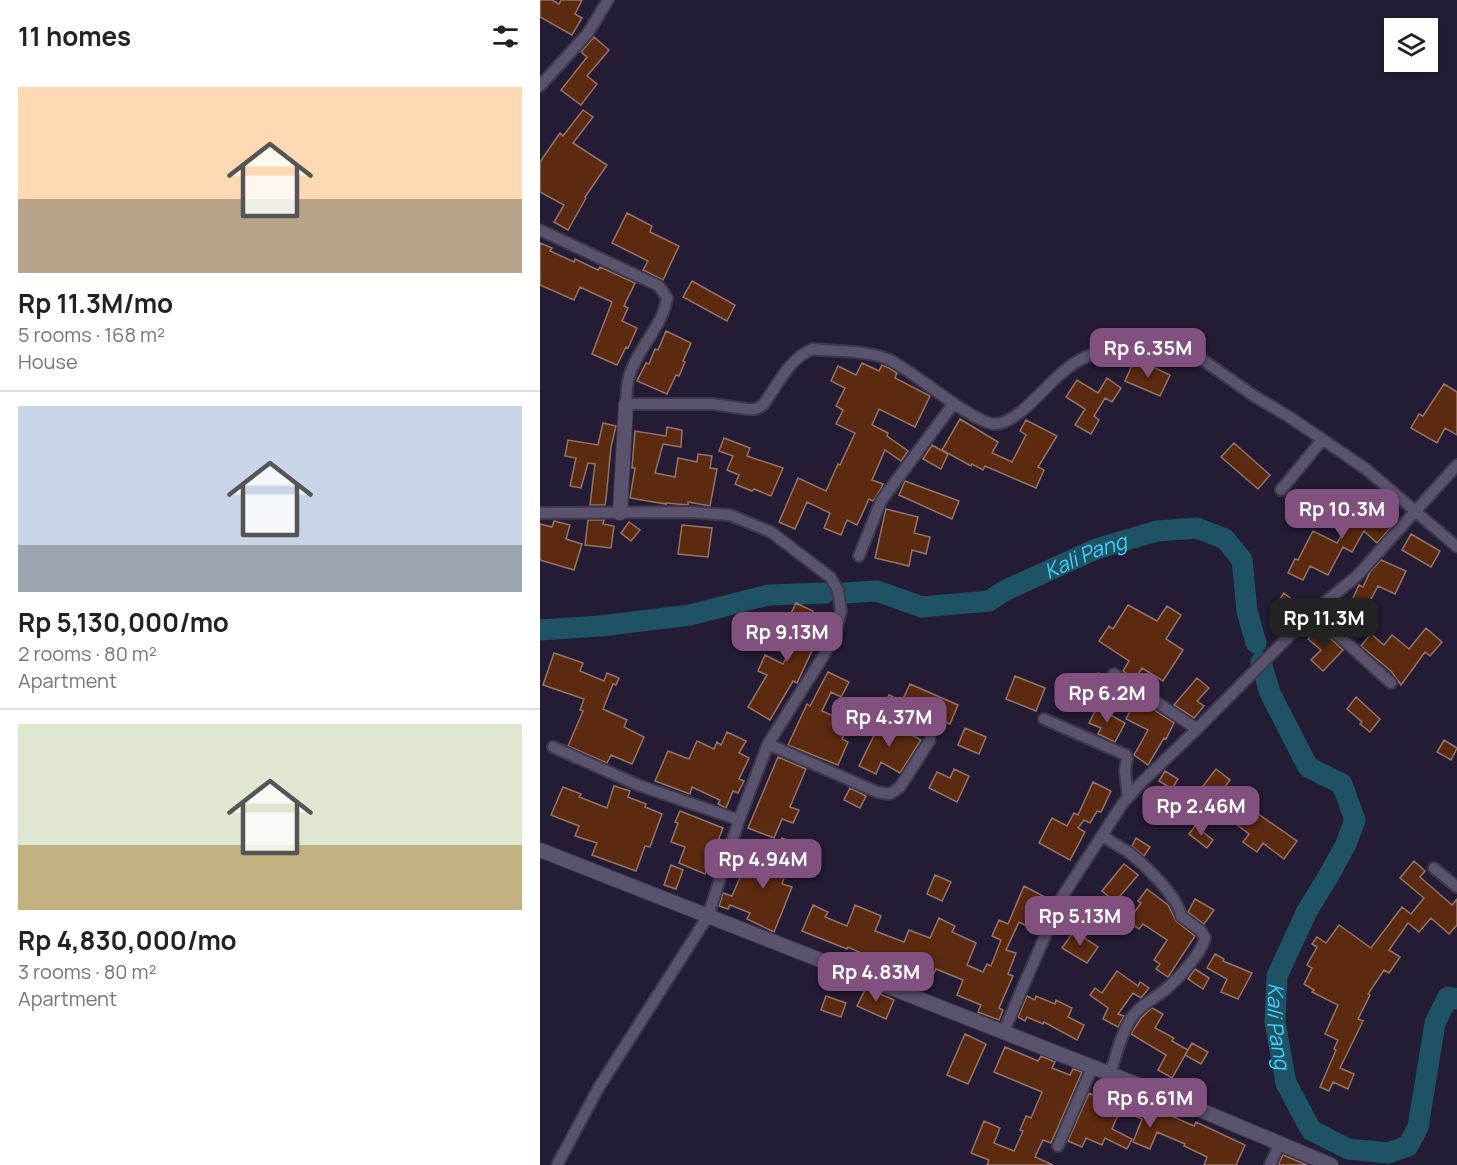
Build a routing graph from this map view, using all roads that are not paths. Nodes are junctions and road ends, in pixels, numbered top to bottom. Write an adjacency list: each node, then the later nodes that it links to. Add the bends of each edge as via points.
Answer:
1 (608, 0): 2 (street, via 588,33)
2 (540, 86)
3 (540, 230): 4 (street, via 659,286 667,298 661,317 631,369)
4 (626, 404): 5 (street, via 712,404 756,409 763,405 795,359 813,349 888,360); 11 (street)
5 (954, 404): 6 (street, via 998,424 1025,408 1064,370 1099,351 1192,356); 13 (street, via 881,501)
6 (1322, 440): 8 (street); 9 (street, via 1366,469)
7 (1457, 465): 9 (street)
8 (1281, 490)
9 (1416, 512): 12 (street); 14 (street, via 1357,576)
10 (540, 513): 11 (street)
11 (620, 513): 20 (street, via 730,515 771,532 830,577 838,590 842,611 836,631)
12 (1457, 547)
13 (859, 556)
14 (1313, 612): 16 (street); 18 (street)
15 (1114, 674): 18 (street)
16 (1392, 683)
17 (1044, 719): 22 (street, via 1126,755)
18 (1197, 729): 22 (street)
19 (930, 740): 20 (street, via 900,787 890,794 877,792)
20 (768, 744): 23 (street)
21 (553, 747): 23 (street, via 638,785)
22 (1128, 798): 24 (street)
23 (739, 820): 28 (street)
24 (1103, 835): 29 (street, via 1062,897); 31 (street, via 1150,873 1179,904 1181,916 1204,938 1184,971 1131,1017)
25 (540, 850): 28 (street)
26 (1434, 868): 27 (street)
27 (1457, 887)
28 (708, 916): 29 (street); 34 (street, via 599,1087)
29 (1003, 1033): 30 (street)
30 (1092, 1068): 31 (street); 33 (street)
31 (1110, 1074): 32 (street)
32 (1280, 1143): 35 (street); 36 (street)
33 (1058, 1146)
34 (557, 1165)
35 (1269, 1165)
36 (1331, 1165)

